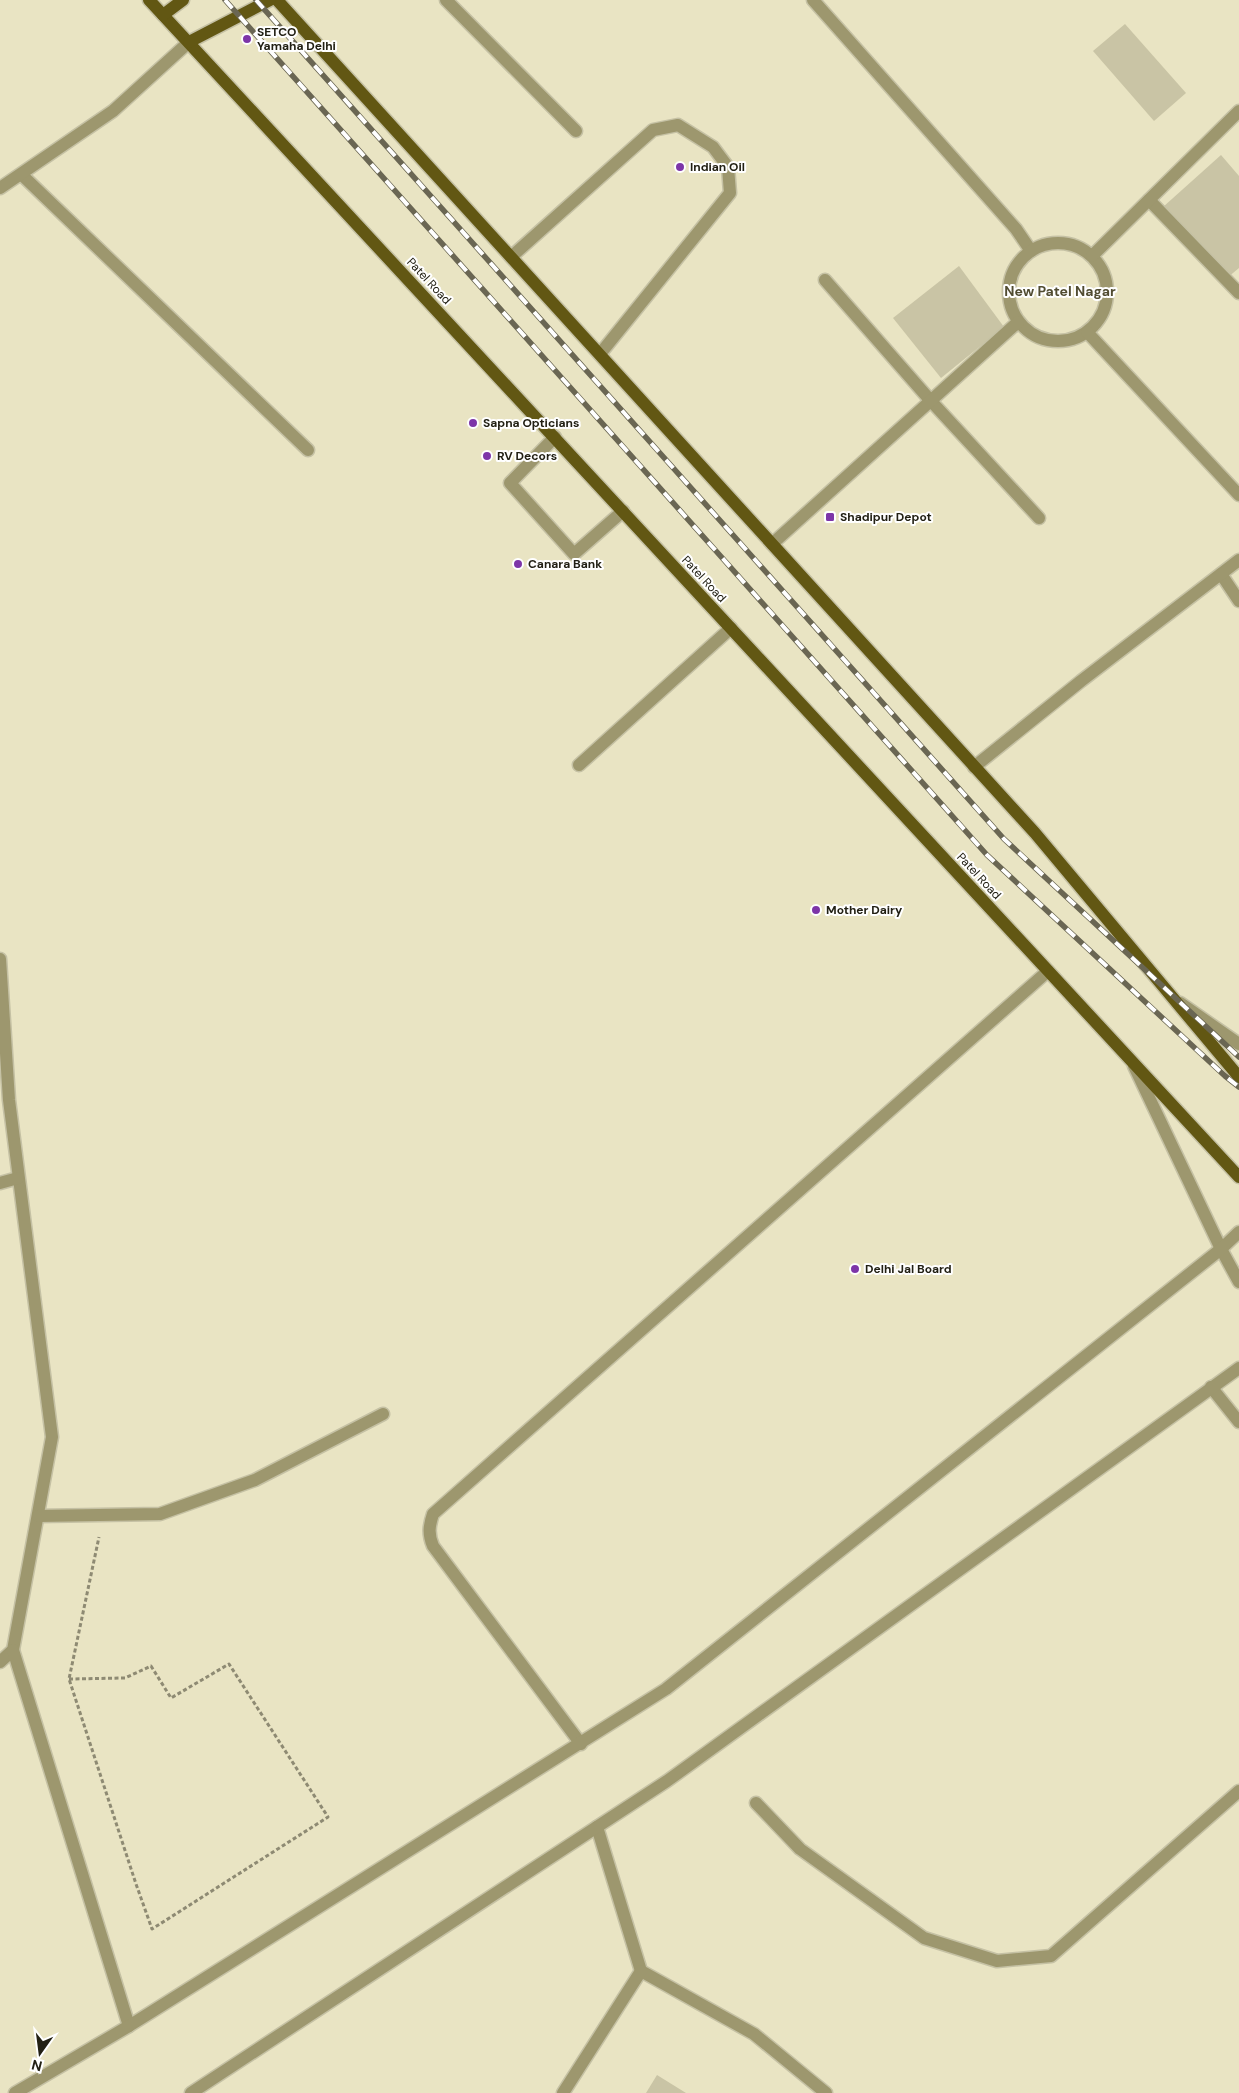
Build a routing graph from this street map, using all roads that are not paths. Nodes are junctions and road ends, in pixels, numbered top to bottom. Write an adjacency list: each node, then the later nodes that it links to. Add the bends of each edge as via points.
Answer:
1 (149, 0): 7 (main road, Patel Road)
2 (183, 0): 7 (main road)
3 (270, 0): 8 (main road)
4 (277, 0): 16 (main road)
5 (446, 0): 10 (street)
6 (813, 0): 14 (street, via 1016,229)
7 (163, 15): 8 (main road, Patel Road)
8 (189, 42): 11 (street, via 113,111); 23 (main road, Patel Road)
9 (1239, 111): 13 (street)
10 (576, 131)
11 (22, 175): 12 (street); 24 (street)
12 (0, 188)
13 (1149, 200): 15 (street); 18 (street)
14 (1031, 252): 15 (street, via 1046,245 1062,243 1078,247); 19 (street, via 1019,262 1009,290)
15 (1092, 256): 20 (street, via 1104,275 1108,296 1105,310)
16 (511, 257): 21 (main road); 21 (street, via 653,130 678,125 713,147 728,167 730,193)
17 (825, 280): 22 (street)
18 (1239, 293)
19 (1018, 322): 20 (street, via 1042,339 1057,342); 22 (street)
20 (1087, 332): 25 (street)
21 (600, 354): 28 (main road)
22 (930, 400): 27 (street); 28 (street)
23 (555, 437): 26 (main road, Patel Road); 26 (street, via 510,483 574,554)
24 (308, 450)
25 (1239, 494)
26 (623, 511): 32 (main road, Patel Road)
27 (1040, 518)
28 (772, 544): 34 (main road)
29 (1239, 560): 30 (street)
30 (1221, 574): 31 (street); 34 (street)
31 (1239, 601)
32 (731, 628): 33 (street); 36 (main road, Patel Road)
33 (579, 765)
34 (974, 767): 37 (main road, via 1035,833)
35 (0, 959): 38 (street)
36 (1048, 971): 40 (main road, Patel Road); 55 (street, via 433,1514 428,1536 432,1546)
37 (1175, 1000): 39 (street); 41 (main road)
38 (1, 1013): 43 (street)
39 (1239, 1044)
40 (1132, 1062): 42 (main road, Patel Road); 46 (street)
41 (1239, 1076)
42 (1239, 1177)
43 (18, 1178): 44 (street); 52 (street, via 52,1437)
44 (0, 1183)
45 (1239, 1232): 46 (street)
46 (1221, 1249): 47 (street); 55 (street, via 666,1689)
47 (1239, 1282)
48 (1239, 1368): 49 (street)
49 (1211, 1387): 51 (street); 58 (street, via 667,1781)
50 (383, 1414): 52 (street, via 255,1480 160,1514)
51 (1239, 1422)
52 (38, 1516): 53 (street)
53 (13, 1650): 54 (street); 60 (street)
54 (0, 1662)
55 (581, 1744): 60 (street)
56 (1239, 1791): 57 (street, via 1051,1956 997,1961 924,1938 800,1849)
57 (756, 1803)
58 (597, 1827): 59 (street); 62 (street)
59 (641, 1971): 63 (street); 64 (street, via 754,2034)
60 (130, 2026): 61 (street)
61 (15, 2093)
62 (191, 2093)
63 (563, 2093)
64 (826, 2093)

